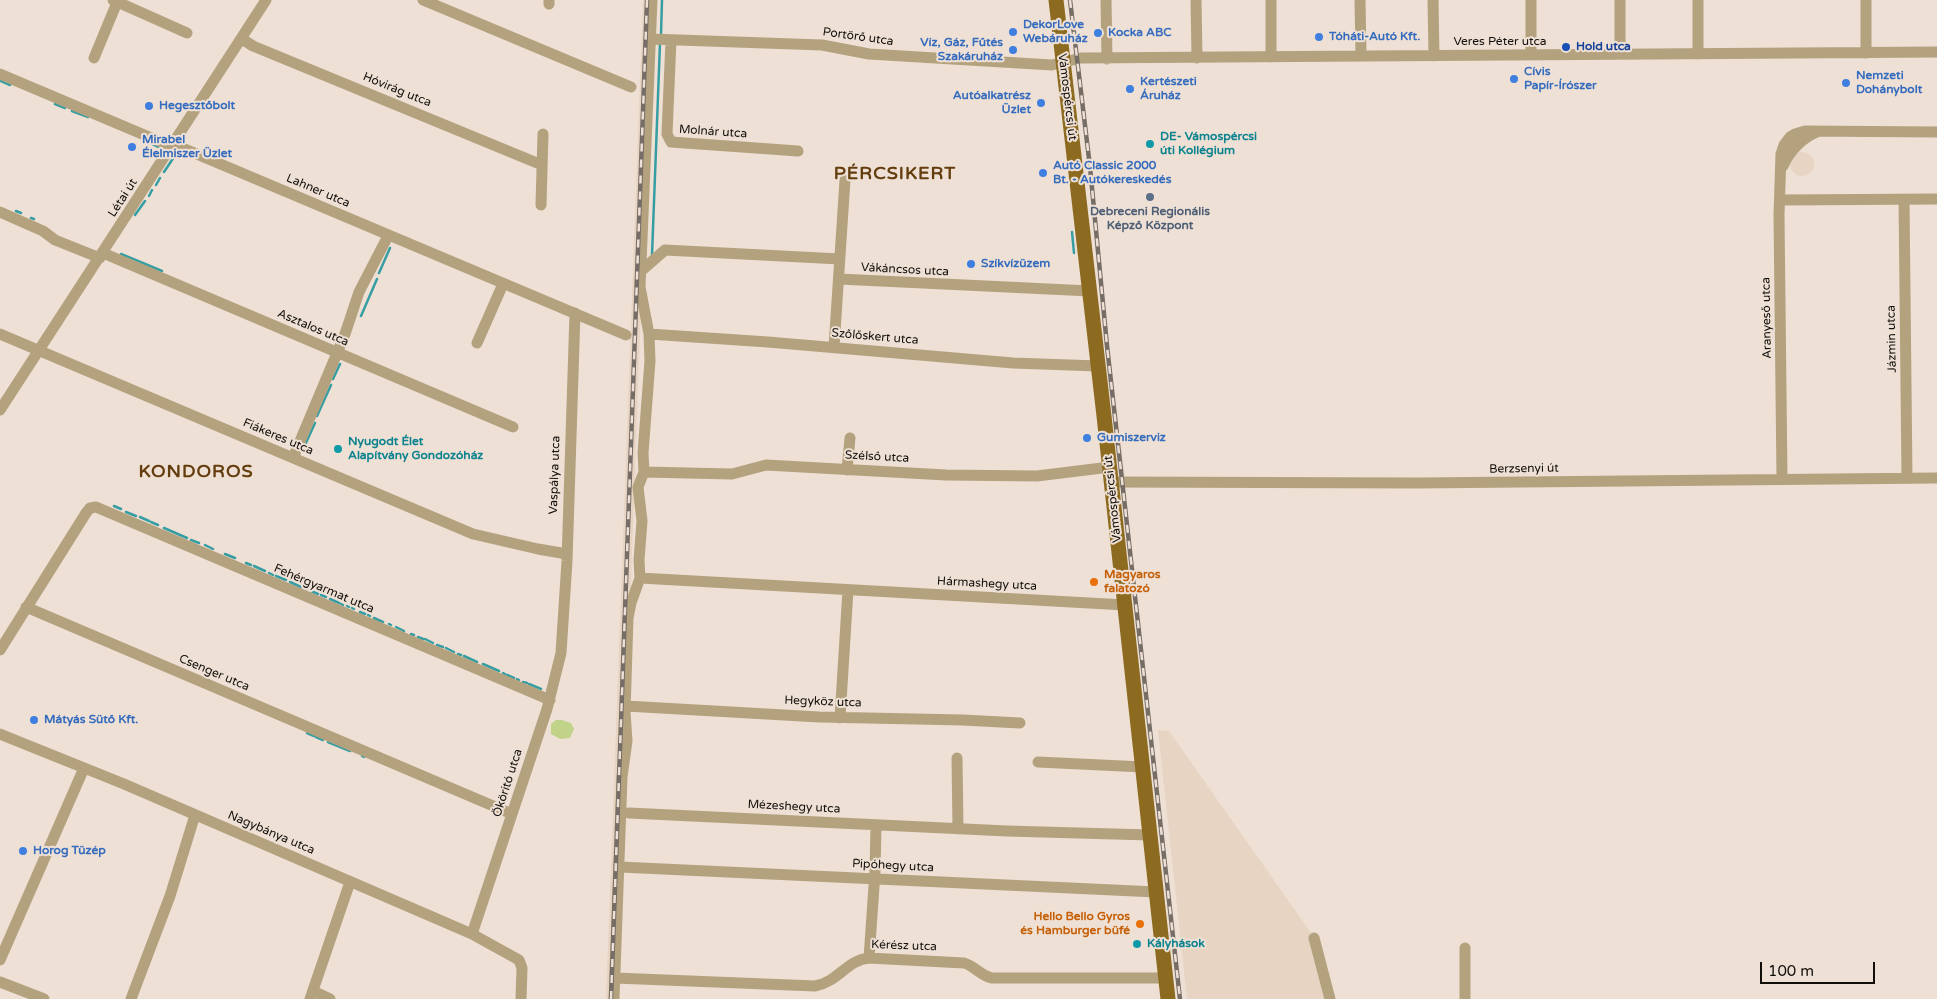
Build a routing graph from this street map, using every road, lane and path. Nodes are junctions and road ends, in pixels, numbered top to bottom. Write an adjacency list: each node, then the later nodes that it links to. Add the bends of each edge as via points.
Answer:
1 (266, 0): 16 (street, Létai út)
2 (423, 0): 32 (street)
3 (652, 0): 17 (street)
4 (1056, 0): 30 (main road, Vámospércsi út)
5 (1106, 0): 29 (street)
6 (1196, 0): 28 (street)
7 (1271, 0): 26 (street)
8 (1360, 0): 24 (street)
9 (1433, 0): 25 (street)
10 (1531, 0): 23 (street)
11 (1620, 0): 21 (street)
12 (1698, 0): 22 (street)
13 (1866, 0): 19 (street)
14 (116, 1): 15 (street); 27 (street)
15 (187, 33)
16 (242, 39): 36 (street, Létai út); 38 (street, Hóvirág utca)
17 (650, 39): 18 (street, Portörő utca); 49 (street)
18 (671, 40): 30 (street, Portörő utca, via 822,45 866,54 942,60 1052,65); 37 (street, Molnár utca, via 667,134 671,142)
19 (1866, 52): 20 (street, Veres Péter utca); 22 (street, Veres Péter utca)
20 (1937, 52)
21 (1620, 54): 22 (street, Veres Péter utca); 23 (street, Veres Péter utca)
22 (1698, 54)
23 (1531, 55): 25 (street, Veres Péter utca)
24 (1361, 56): 25 (street, Veres Péter utca); 26 (street, Veres Péter utca)
25 (1434, 56)
26 (1272, 57): 28 (street, Veres Péter utca)
27 (94, 58)
28 (1197, 58): 29 (street, Veres Péter utca)
29 (1107, 59): 30 (street, Veres Péter utca, via 1079,58)
30 (1063, 62): 52 (main road, Vámospércsi út)
31 (0, 74): 36 (street, Lahner utca)
32 (631, 87)
33 (1826, 130): 34 (street); 39 (street, via 1812,134 1797,146 1786,159); 39 (street, Aranyeső utca, via 1805,131 1786,142 1781,157)
34 (1937, 132)
35 (543, 134): 38 (street)
36 (174, 145): 46 (street, Lahner utca); 47 (street, Létai út)
37 (798, 151)
38 (542, 165): 44 (street)
39 (1781, 174): 43 (street, Aranyeső utca)
40 (845, 180): 48 (street)
41 (1904, 199): 42 (street); 43 (street); 69 (street, Jázmin utca)
42 (1937, 199)
43 (1780, 200): 71 (street, Aranyeső utca)
44 (541, 205)
45 (0, 212): 47 (street, Asztalos utca, via 39,229 55,240)
46 (388, 236): 51 (street, Lahner utca); 60 (street, via 359,292)
47 (102, 256): 59 (street, Létai út); 60 (street, Asztalos utca)
48 (840, 260): 49 (street, via 665,250); 50 (street)
49 (641, 271): 55 (street)
50 (839, 279): 52 (street, Vákáncsos utca); 58 (street)
51 (503, 284): 53 (street, Lahner utca); 57 (street)
52 (1090, 291): 61 (main road, Vámospércsi út)
53 (575, 313): 56 (street, Lahner utca); 72 (street, Vaspálya utca)
54 (0, 334): 59 (street, Fiákeres utca)
55 (648, 334): 58 (street, Szőlőskert utca); 67 (street, via 650,361)
56 (626, 335)
57 (477, 343)
58 (834, 347): 61 (street, Szőlőskert utca, via 1013,363)
59 (40, 350): 62 (street, Létai út); 65 (street, Fiákeres utca)
60 (337, 353): 63 (street, Asztalos utca); 65 (street)
61 (1098, 366): 68 (main road, Vámospércsi út)
62 (0, 410)
63 (513, 427)
64 (850, 438): 66 (street)
65 (293, 458): 72 (street, Fiákeres utca, via 476,536)
66 (847, 470): 67 (street, Szélső utca, via 764,465 732,474); 68 (street, Szélső utca, via 946,475)
67 (644, 472): 73 (street, via 638,491 642,522)
68 (1110, 474): 71 (street, Berzsenyi út, via 1418,483); 75 (main road, Vámospércsi út)
69 (1907, 478): 70 (street, Berzsenyi út); 71 (street, Berzsenyi út)
70 (1937, 478)
71 (1782, 479)
72 (567, 554): 77 (street, Vaspálya utca)
73 (640, 578): 74 (street, Hármashegy utca); 80 (street, via 629,609)
74 (848, 590): 75 (street, Hármashegy utca); 81 (street)
75 (1125, 604): 86 (main road, Vámospércsi út)
76 (26, 607): 78 (street); 79 (street, Fehérgyarmat utca, via 87,511 94,507 102,508); 90 (street, Csenger utca)
77 (563, 638): 79 (street, Ököritó utca)
78 (0, 650)
79 (550, 700): 90 (street, Ököritó utca)
80 (626, 706): 81 (street, Hegyköz utca); 88 (street, via 627,741)
81 (840, 718): 82 (street, Hegyköz utca)
82 (1020, 723)
83 (0, 734): 87 (street, Nagybánya utca)
84 (957, 758): 93 (street)
85 (1038, 762): 86 (street)
86 (1143, 767): 94 (main road, Vámospércsi út)
87 (84, 768): 91 (street, Nagybánya utca); 99 (street)
88 (622, 794): 89 (street); 95 (street)
89 (629, 813): 92 (street, Mézeshegy utca); 95 (street)
90 (512, 814): 100 (street, Ököritó utca)
91 (195, 815): 97 (street, Nagybánya utca); 110 (street, via 170,896)
92 (876, 824): 93 (street, Mézeshegy utca); 96 (street)
93 (958, 828): 94 (street, Mézeshegy utca)
94 (1150, 835): 98 (main road, Vámospércsi út)
95 (624, 867): 96 (street, Pipóhegy utca); 105 (street)
96 (874, 879): 98 (street, Pipóhegy utca); 103 (street)
97 (350, 882): 100 (street, Nagybánya utca); 108 (street)
98 (1156, 892): 106 (main road, Vámospércsi út)
99 (5, 933): 104 (street)
100 (472, 934): 112 (street, Nagybánya utca, via 521,962)
101 (1314, 938): 115 (street)
102 (1465, 948): 116 (street)
103 (869, 958): 105 (street, Kérész utca, via 858,960 832,980 815,986); 106 (street, Kérész utca, via 964,963 992,978)
104 (0, 960)
105 (615, 978): 113 (street)
106 (1165, 978): 114 (main road, Vámospércsi út)
107 (0, 982): 109 (street)
108 (311, 995): 111 (street)
109 (44, 999)
110 (131, 999)
111 (330, 999)
112 (521, 999)
113 (614, 999)
114 (1168, 999)
115 (1330, 999)
116 (1465, 999)

